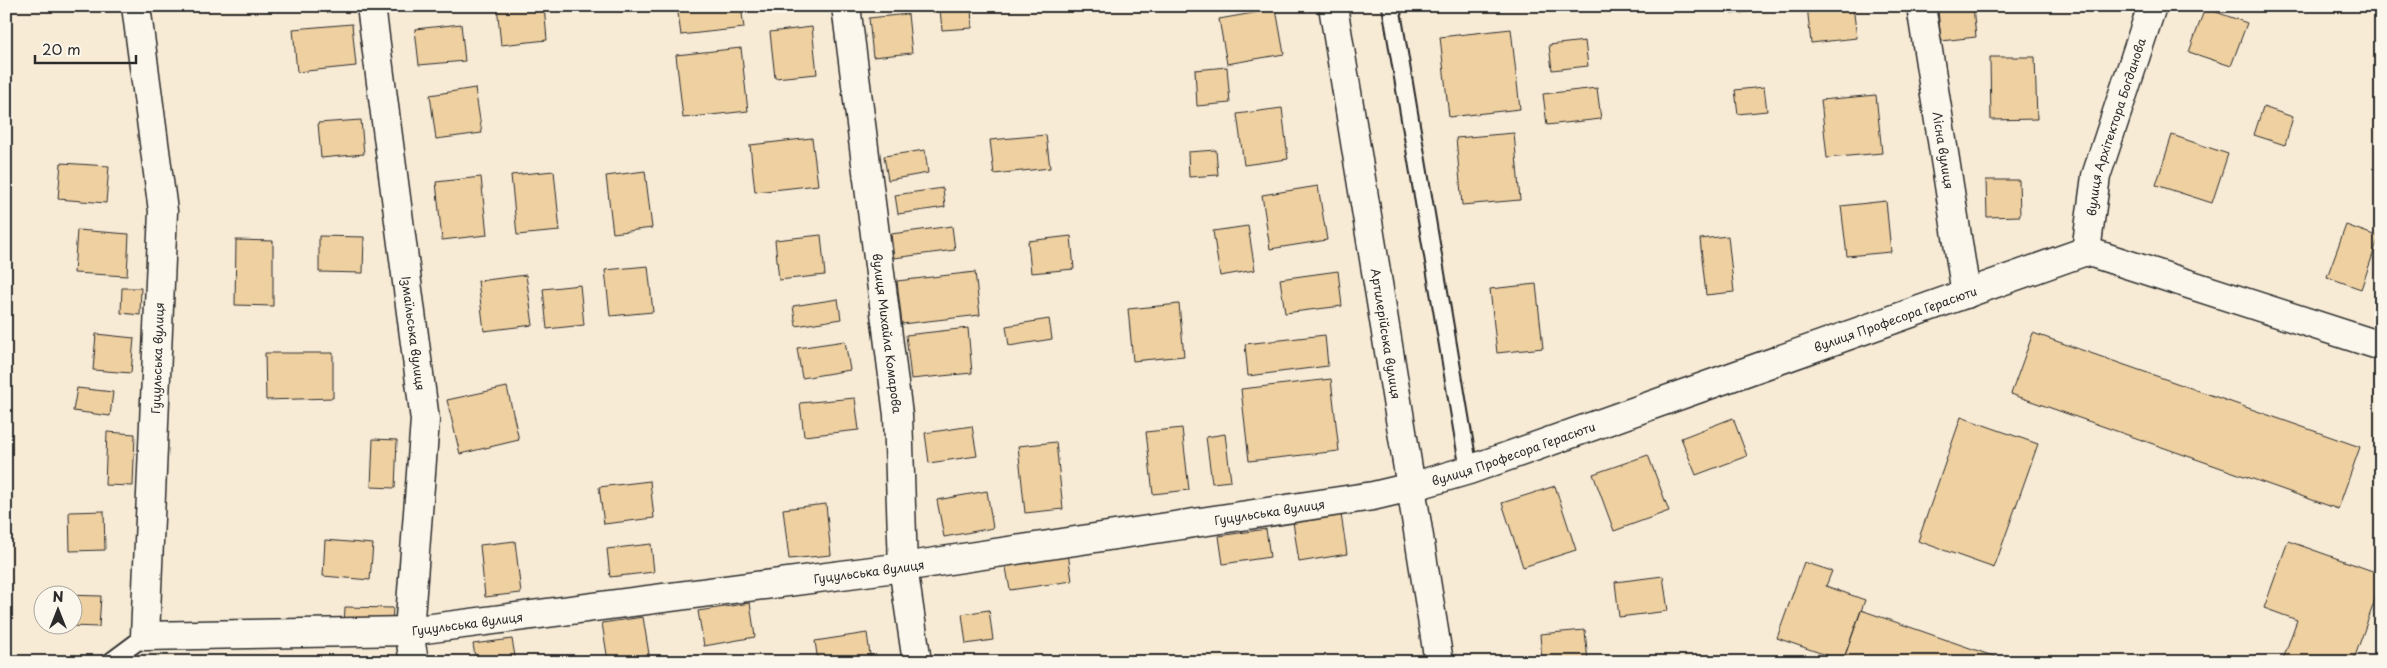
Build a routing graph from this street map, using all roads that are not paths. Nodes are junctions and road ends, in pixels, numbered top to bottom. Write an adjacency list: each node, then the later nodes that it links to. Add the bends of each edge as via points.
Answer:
1 (136, 6): 15 (street, Гуцульська вулиця, via 163,211)
2 (371, 6): 14 (street, Ізмаїльська вулиця, via 425,420)
3 (846, 6): 13 (street, вулиця Михайла Комарова, via 898,415)
4 (1333, 6): 12 (street, Артилерійська вулиця)
5 (1391, 6): 11 (lane)
6 (1921, 6): 9 (street, Лісна вулиця)
7 (2152, 6): 8 (street, вулиця Архітектора Богданова, via 2096,176)
8 (2086, 251): 9 (street, вулиця Професора Герасюти); 10 (street)
9 (1966, 294): 11 (street, вулиця Професора Герасюти)
10 (2381, 346)
11 (1469, 470): 12 (street, вулиця Професора Герасюти)
12 (1412, 487): 13 (street, Гуцульська вулиця, via 1373,496); 19 (street, Артилерійська вулиця)
13 (903, 567): 14 (street, Гуцульська вулиця); 18 (street, вулиця Михайла Комарова)
14 (408, 631): 15 (street, Гуцульська вулиця); 17 (street, Ізмаїльська вулиця)
15 (146, 636): 16 (lane)
16 (110, 662)
17 (414, 662)
18 (917, 662)
19 (1439, 662)

